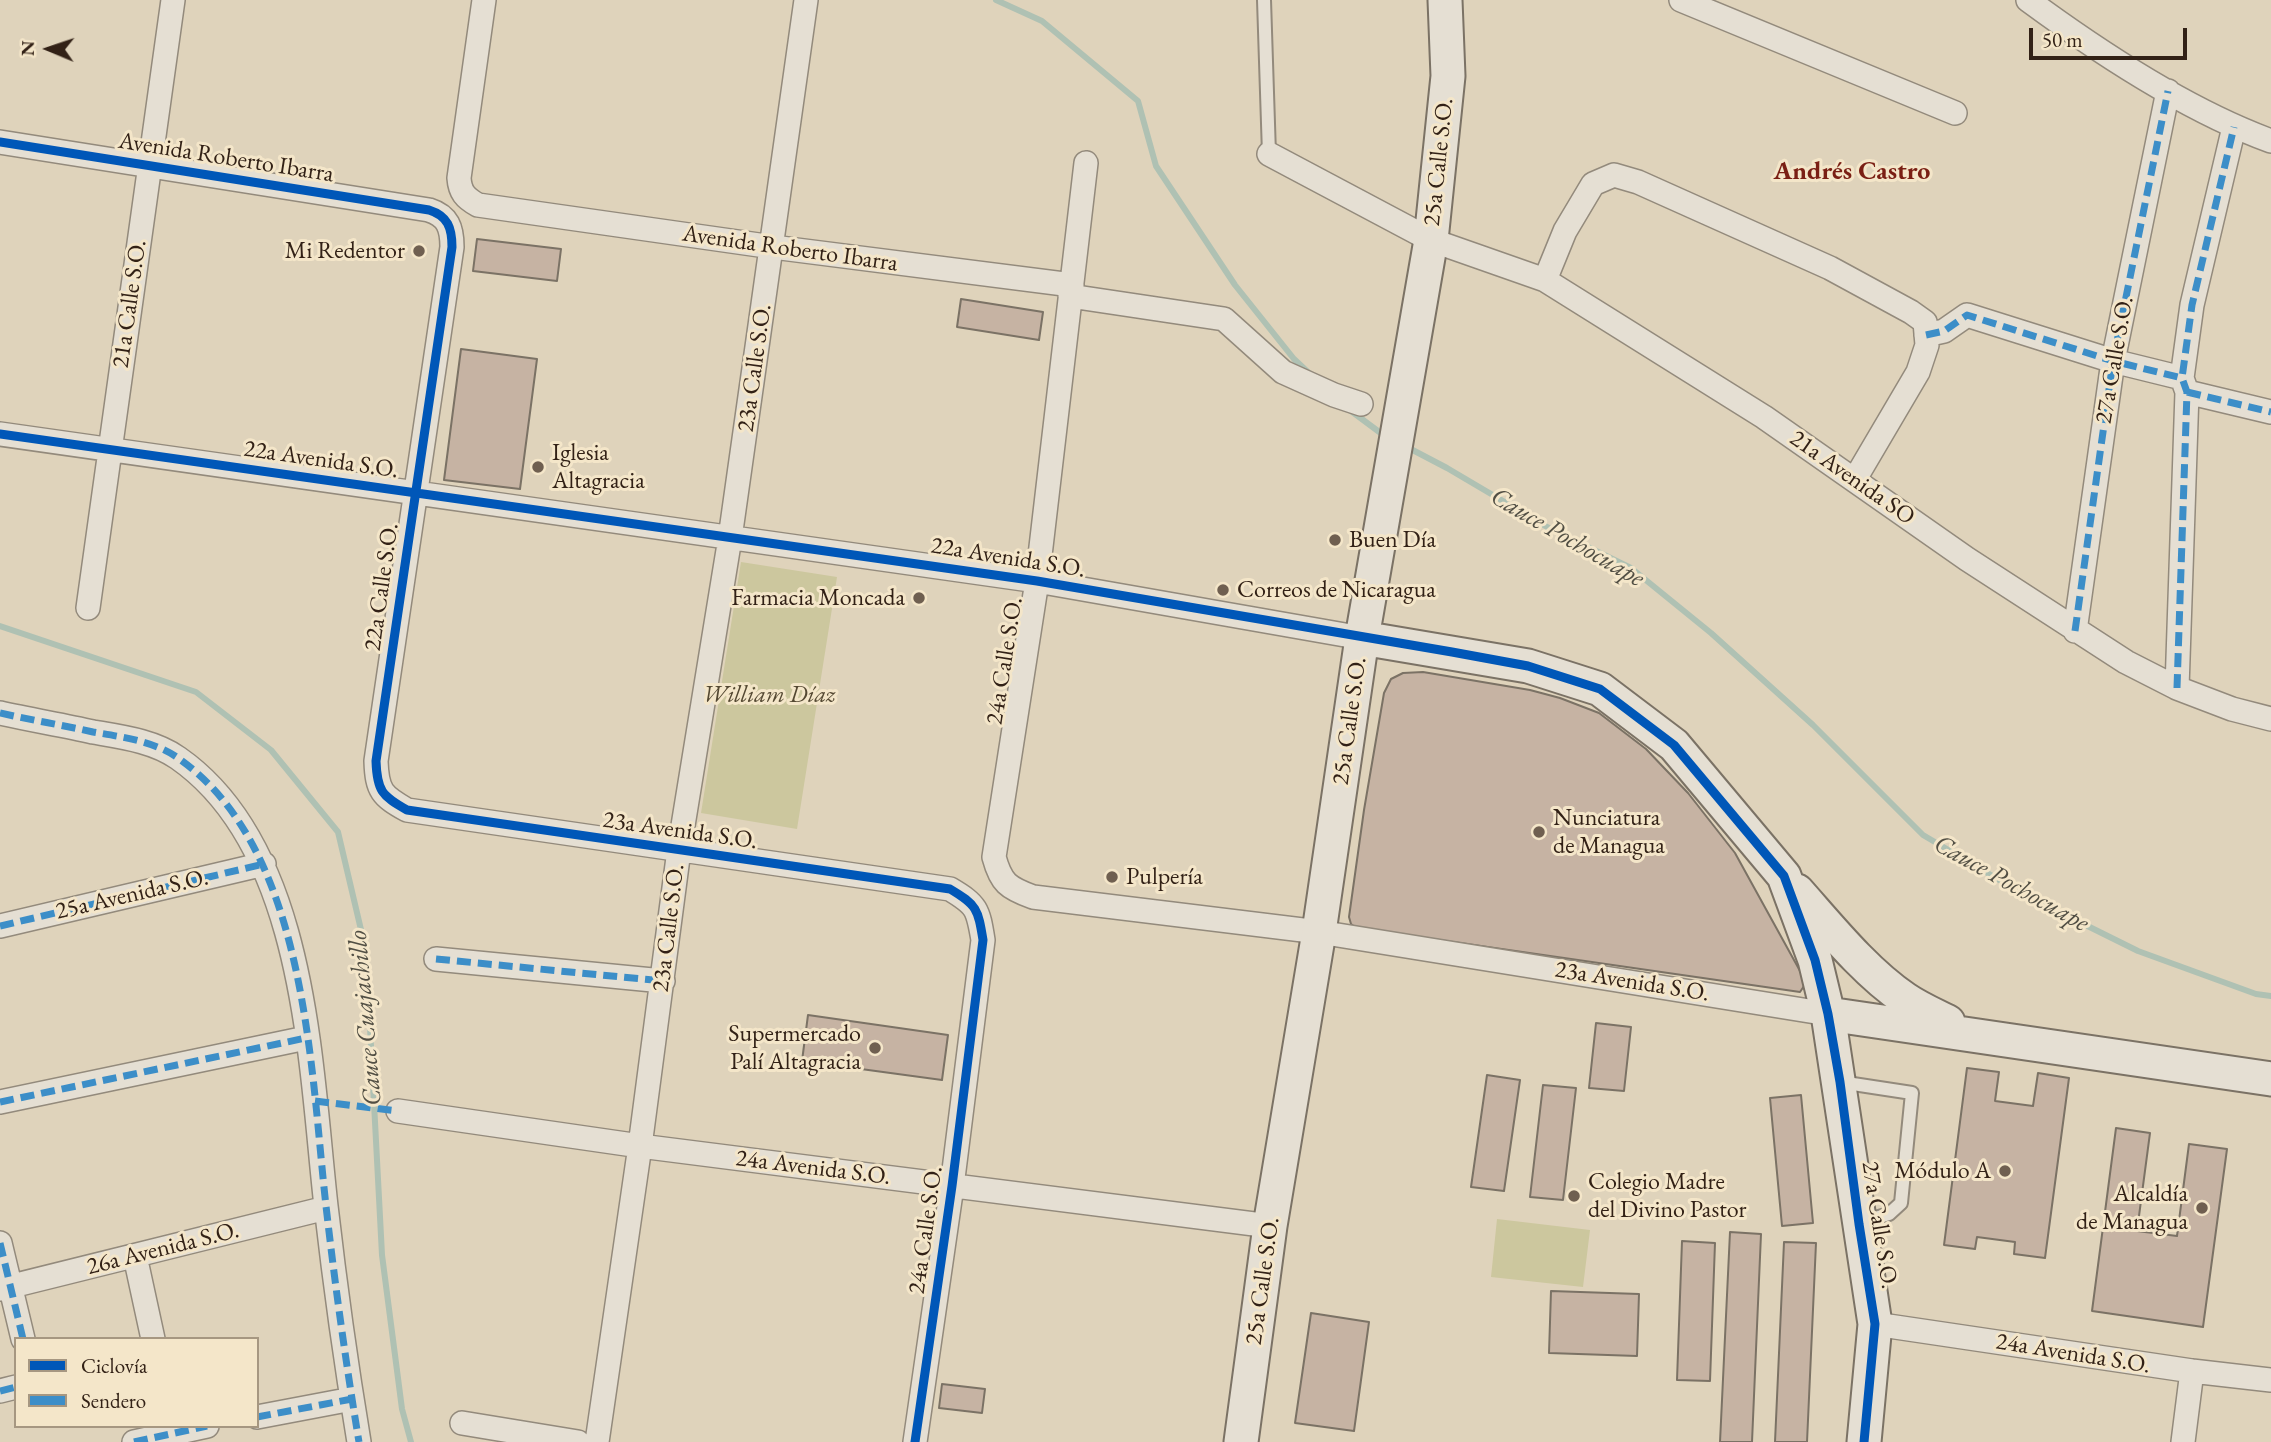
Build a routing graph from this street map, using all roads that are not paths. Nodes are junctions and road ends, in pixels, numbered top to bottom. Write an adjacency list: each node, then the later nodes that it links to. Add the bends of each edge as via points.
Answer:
1 (173, 0): 15 (street, 21a Calle S.O.)
2 (484, 0): 18 (street, Avenida Roberto Ibarra, via 460,163 460,191 467,200)
3 (806, 0): 18 (street, 23a Calle S.O.)
4 (1264, 0): 13 (lane)
5 (1445, 0): 17 (street, 25a Calle S.O., via 1448,76)
6 (1681, 0): 9 (street)
7 (2028, 0): 8 (street)
8 (2168, 91): 10 (street); 22 (street, 27a Calle S.O.)
9 (1955, 113)
10 (2234, 128): 11 (street); 23 (street, via 2192,305)
11 (2271, 141)
12 (0, 142): 15 (street, Avenida Roberto Ibarra)
13 (1269, 154): 17 (street, 21a Avenida SO)
14 (1086, 163): 20 (street, 24a Calle S.O.)
15 (149, 165): 16 (street, Avenida Roberto Ibarra, via 429,210); 27 (street, 21a Calle S.O.)
16 (444, 217): 29 (street, 22a Calle S.O., via 452,247)
17 (1431, 240): 19 (street, 21a Avenida SO); 34 (street, 25a Calle S.O.)
18 (773, 247): 20 (street, Avenida Roberto Ibarra); 30 (street, 23a Calle S.O.)
19 (1545, 280): 21 (street, via 1565,231 1593,184 1614,175 1830,268 1911,312 1925,322); 28 (street, 21a Avenida SO)
20 (1071, 291): 24 (street, Avenida Roberto Ibarra, via 1224,319 1283,372); 31 (street, 24a Calle S.O.)
21 (1926, 334): 22 (street, via 1944,331 1967,315); 28 (street, via 1918,372)
22 (2113, 361): 23 (street); 33 (street, 27a Calle S.O.)
23 (2185, 385): 25 (street); 35 (street)
24 (1361, 404)
25 (2271, 412)
26 (0, 434): 27 (street, 22a Avenida S.O.)
27 (110, 449): 29 (street, 22a Avenida S.O.); 32 (street, 21a Calle S.O.)
28 (1855, 479): 33 (street, 21a Avenida SO)
29 (416, 493): 30 (street, 22a Avenida S.O.); 38 (street, 22a Calle S.O., via 376,761 376,780)
30 (730, 538): 31 (street, 22a Avenida S.O.); 39 (street, 23a Calle S.O.)
31 (1037, 581): 34 (street, 22a Avenida S.O.); 41 (street, 24a Calle S.O., via 994,856)
32 (88, 608)
33 (2075, 631): 35 (street, 21a Avenida SO)
34 (1362, 638): 42 (street, 22a Avenida S.O., via 1528,666 1600,689 1674,745); 45 (street, 25a Calle S.O.)
35 (2177, 688): 37 (street, 21a Avenida SO)
36 (0, 713): 40 (street, via 138,740 176,756 225,803)
37 (2271, 719)
38 (385, 797): 39 (street, 23a Avenida S.O., via 407,810)
39 (679, 850): 43 (street, 23a Avenida S.O., via 950,889); 47 (street, 23a Calle S.O.)
40 (264, 864): 44 (street, 25a Avenida S.O.); 50 (street, via 293,954)
41 (999, 875): 45 (street, 23a Avenida S.O., via 1012,889 1032,897)
42 (1784, 876): 48 (street, 22a Avenida S.O., via 1815,960); 49 (street, via 1846,948 1904,999)
43 (970, 901): 56 (street, 24a Calle S.O., via 979,916 983,940)
44 (0, 926)
45 (1319, 932): 48 (street, 23a Avenida S.O.); 59 (street, 25a Calle S.O.)
46 (436, 959): 47 (street)
47 (663, 981): 55 (street, 23a Calle S.O.)
48 (1828, 1014): 49 (street, 23a Avenida S.O.); 52 (street, 27a Calle S.O.)
49 (1969, 1034): 51 (street, 23a Avenida S.O.)
50 (306, 1038): 53 (street); 57 (street)
51 (2271, 1079)
52 (1840, 1082): 58 (street, 27a Calle S.O.); 58 (lane, via 1912,1093 1901,1203 1889,1214)
53 (0, 1102)
54 (398, 1111): 55 (street, 24a Avenida S.O.)
55 (640, 1146): 56 (street, 24a Avenida S.O.); 75 (street, 23a Calle S.O.)
56 (952, 1186): 59 (street, 24a Avenida S.O.); 76 (street, 24a Calle S.O.)
57 (326, 1208): 61 (street, 26a Avenida S.O.); 68 (street)
58 (1859, 1224): 63 (street, 27a Calle S.O.)
59 (1270, 1226): 77 (street, 25a Calle S.O.)
60 (0, 1243): 62 (street)
61 (135, 1256): 62 (street, 26a Avenida S.O.); 65 (street)
62 (5, 1288): 64 (street)
63 (1875, 1324): 66 (street, 24a Avenida S.O.); 78 (street, 27a Calle S.O.)
64 (22, 1337)
65 (153, 1337)
66 (2192, 1371): 67 (street, 24a Avenida S.O.); 79 (street)
67 (2271, 1380)
68 (352, 1399): 69 (street); 73 (street)
69 (259, 1417)
70 (462, 1423): 74 (street)
71 (173, 1429): 72 (street)
72 (134, 1442)
73 (359, 1442)
74 (578, 1442)
75 (597, 1442)
76 (915, 1442)
77 (1241, 1442)
78 (1864, 1442)
79 (2183, 1442)

